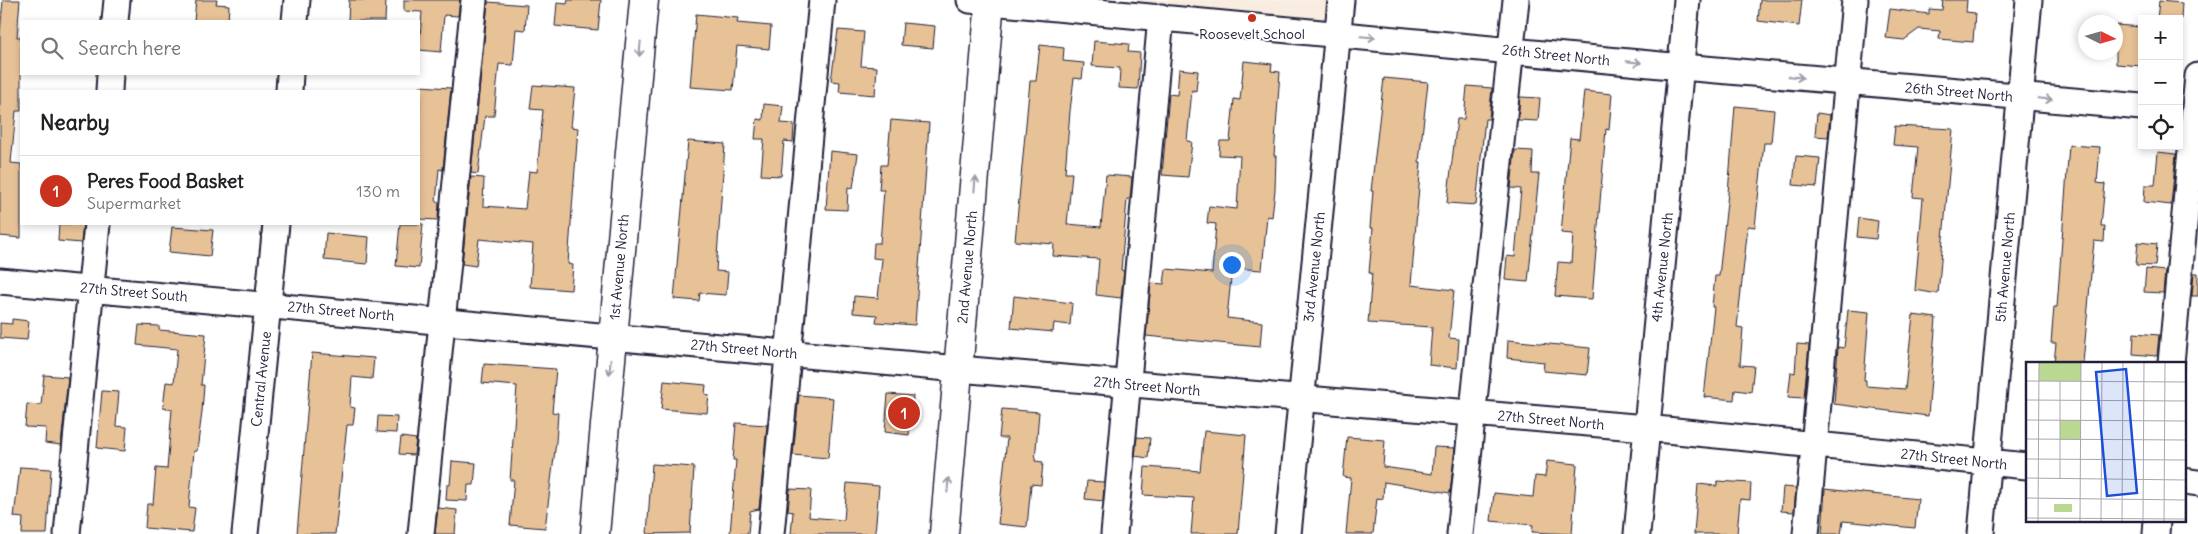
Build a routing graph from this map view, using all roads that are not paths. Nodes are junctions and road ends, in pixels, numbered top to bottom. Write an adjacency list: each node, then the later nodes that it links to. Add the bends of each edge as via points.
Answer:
1 (117, 0): 13 (street)
2 (297, 0): 14 (street)
3 (474, 0): 32 (street)
4 (644, 0): 33 (main road, 1st Avenue North, one-way to 33)
5 (822, 0): 34 (street)
6 (1341, 0): 15 (street, 3rd Avenue North)
7 (1516, 0): 16 (street)
8 (1687, 0): 17 (street, 4th Avenue North)
9 (1855, 0): 21 (street)
10 (2029, 0): 24 (street, 5th Avenue North)
11 (984, 1): 12 (street, 26th Street North); 36 (main road, 2nd Avenue North, one-way to 11)
12 (1160, 17): 15 (street, 26th Street North); 37 (street)
13 (115, 20)
14 (295, 20)
15 (1338, 34): 16 (street, 26th Street North, one-way to 16); 38 (street, 3rd Avenue North)
16 (1512, 50): 17 (street, 26th Street North, one-way to 17); 39 (street)
17 (1682, 67): 21 (street, 26th Street North, one-way to 21); 40 (street, 4th Avenue North)
18 (110, 75): 22 (street)
19 (290, 75): 23 (street)
20 (2198, 76): 26 (street)
21 (1847, 82): 24 (street, 26th Street North); 41 (street)
22 (109, 90)
23 (289, 90)
24 (2019, 97): 25 (street, 26th Street North, one-way to 25); 42 (street, 5th Avenue North)
25 (2138, 107)
26 (2191, 111): 35 (street)
27 (97, 225): 30 (street)
28 (276, 225): 31 (street, Central Avenue)
29 (0, 280): 30 (street, 27th Street South)
30 (91, 288): 31 (street, 27th Street South); 44 (street)
31 (268, 304): 32 (street, 27th Street North); 45 (street, Central Avenue)
32 (442, 320): 33 (street, 27th Street North); 46 (street)
33 (613, 336): 34 (street, 27th Street North); 47 (main road, 1st Avenue North, one-way to 47)
34 (789, 353): 36 (street, 27th Street North); 48 (street)
35 (2172, 362)
36 (959, 370): 37 (street, 27th Street North); 49 (main road, 2nd Avenue North, one-way to 36)
37 (1127, 384): 38 (street, 27th Street North); 50 (street)
38 (1300, 399): 39 (street, 27th Street North); 51 (street, 3rd Avenue North)
39 (1472, 413): 40 (street, 27th Street North); 52 (street)
40 (1646, 428): 41 (street, 27th Street North); 53 (street, 4th Avenue North)
41 (1814, 445): 42 (street, 27th Street North); 54 (street)
42 (1988, 462): 43 (street, 27th Street North); 55 (street, 5th Avenue North)
43 (2026, 466)
44 (67, 534)
45 (245, 534)
46 (421, 534)
47 (595, 534)
48 (771, 534)
49 (944, 534)
50 (1114, 534)
51 (1288, 534)
52 (1460, 534)
53 (1636, 534)
54 (1806, 534)
55 (1981, 534)

